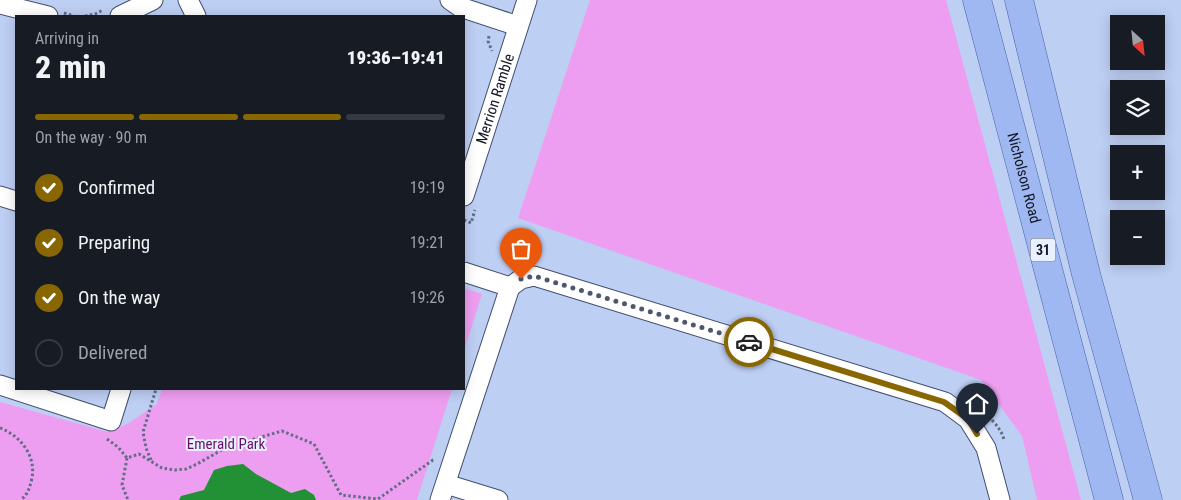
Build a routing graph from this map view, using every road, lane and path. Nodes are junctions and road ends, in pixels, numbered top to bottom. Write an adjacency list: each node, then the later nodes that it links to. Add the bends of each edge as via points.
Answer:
1 (153, 0): 9 (street)
2 (188, 0): 10 (street)
3 (450, 0): 11 (street, via 460,7)
4 (527, 0): 11 (street, Merrion Ramble)
5 (978, 0): 30 (main road, Nicholson Road / 31)
6 (1018, 0): 31 (main road, 31, via 1086,274)
7 (0, 4): 8 (street)
8 (44, 15)
9 (122, 15)
10 (196, 15)
11 (518, 26): 12 (street, Merrion Ramble)
12 (465, 193)
13 (0, 196): 14 (street)
14 (15, 201)
15 (465, 272): 16 (street)
16 (510, 287): 25 (street); 29 (street, via 521,279 534,276 944,402 968,419 986,448)
17 (0, 385): 21 (street)
18 (121, 390): 21 (street)
19 (156, 390): 23 (path, via 143,432)
20 (0, 428): 26 (path, via 14,435 27,450 33,465 30,485)
21 (108, 429): 22 (path)
22 (127, 458): 23 (path, via 139,454); 27 (path, via 122,485)
23 (151, 461): 24 (path, via 162,468 186,468 227,447 282,431 314,444 341,494 378,499 433,460)
24 (441, 461)
25 (443, 492): 28 (street)
26 (21, 500)
27 (128, 500)
28 (498, 500)
29 (1000, 500)
30 (1109, 500)
31 (1148, 500)

